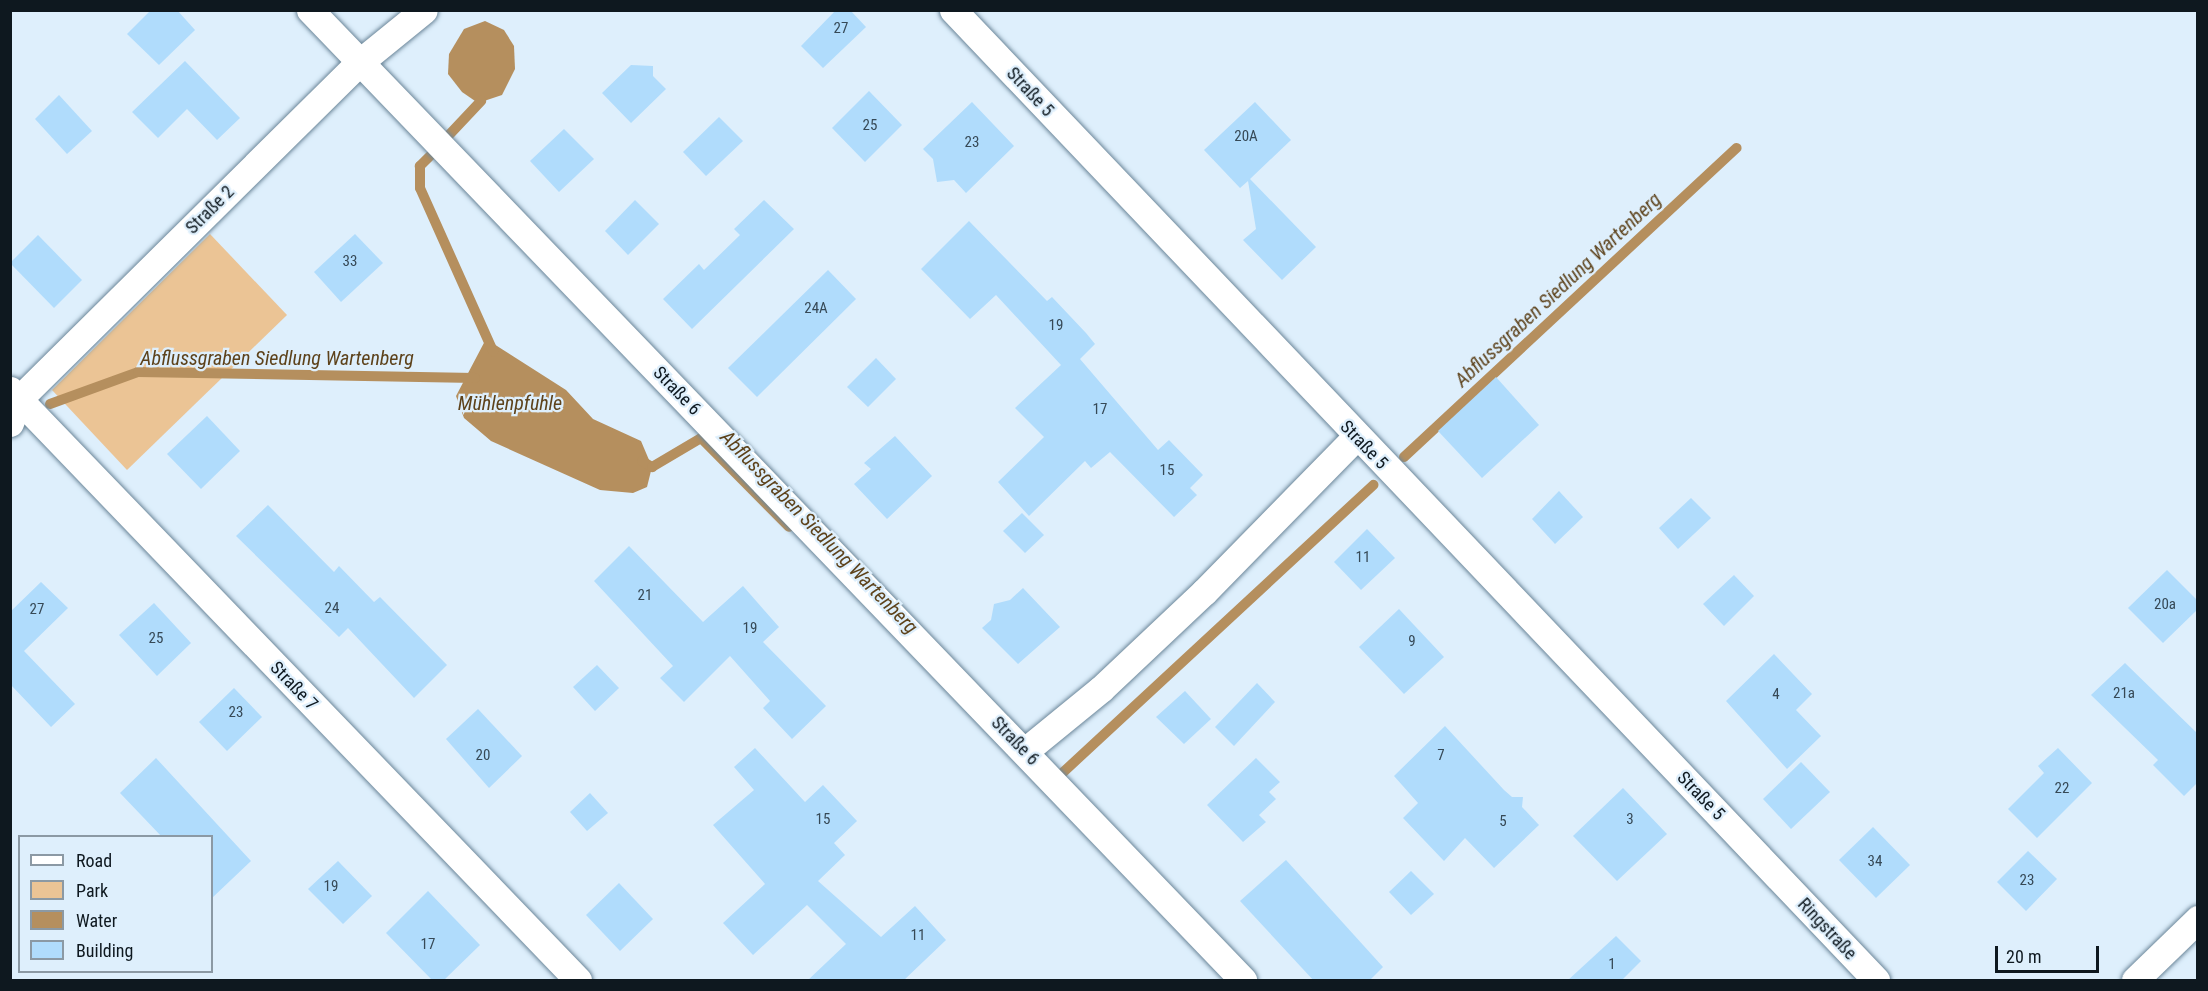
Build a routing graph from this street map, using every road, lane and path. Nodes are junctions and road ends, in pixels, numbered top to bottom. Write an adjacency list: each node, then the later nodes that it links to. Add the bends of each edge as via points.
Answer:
1 (310, 10): 4 (street, Straße 6)
2 (424, 10): 4 (street, Straße 2)
3 (953, 10): 6 (street, Straße 5)
4 (360, 62): 5 (street, Straße 2); 7 (street, Straße 6)
5 (13, 404): 10 (street, Straße 7)
6 (1356, 437): 7 (street, via 1204,592 1101,689); 8 (street, Straße 5)
7 (1025, 752): 11 (street, Straße 6)
8 (1778, 877): 12 (street, Ringstraße)
9 (2198, 920): 13 (street)
10 (578, 981)
11 (1243, 981)
12 (1876, 981)
13 (2135, 981)

